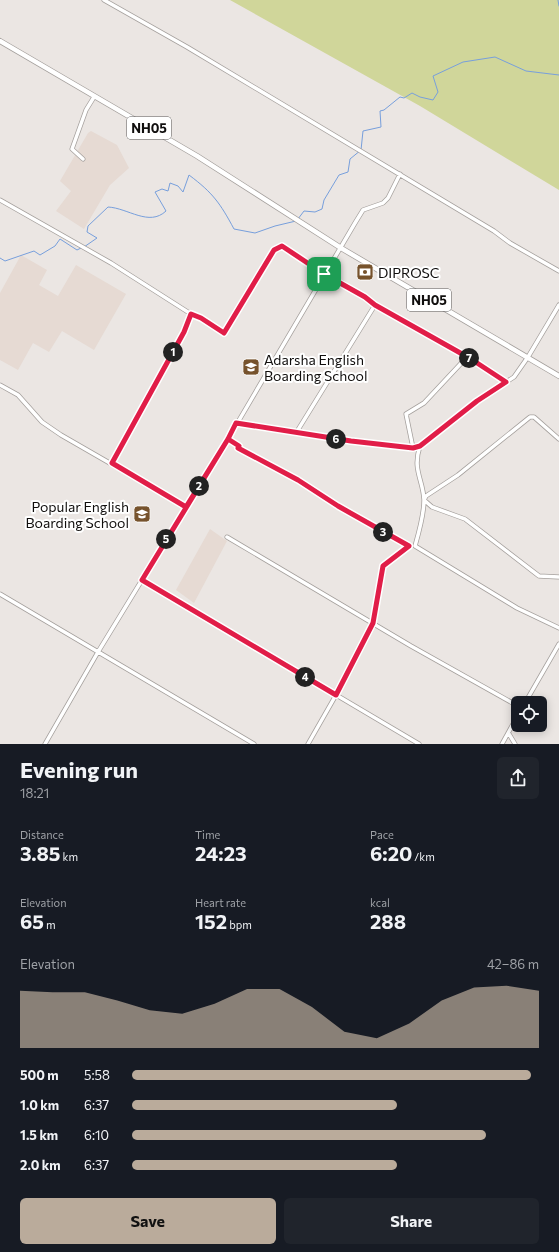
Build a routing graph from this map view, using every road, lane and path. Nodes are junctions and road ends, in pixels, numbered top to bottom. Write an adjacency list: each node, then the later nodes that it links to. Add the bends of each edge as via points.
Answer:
1 (104, 0): 5 (street)
2 (0, 41): 3 (main road, NH05)
3 (94, 97): 4 (street, via 86,110 72,149); 7 (main road, NH05, via 197,156)
4 (83, 159)
5 (400, 174): 7 (street, via 383,203 363,210); 8 (street)
6 (0, 200): 12 (street, via 111,263)
7 (341, 248): 9 (street); 14 (main road, NH05)
8 (559, 271)
9 (324, 274): 10 (street); 12 (street, via 282,246 274,250 224,333); 18 (street)
10 (375, 305): 13 (street); 19 (street)
11 (559, 305): 14 (street)
12 (191, 314): 24 (street, via 184,332)
13 (467, 357): 16 (street); 23 (street, via 424,403 406,414)
14 (528, 357): 15 (main road, NH05); 16 (street, via 514,377)
15 (559, 376)
16 (506, 382): 22 (street)
17 (0, 385): 24 (street, via 18,395 42,422)
18 (236, 423): 19 (street); 20 (street)
19 (296, 433): 23 (street)
20 (228, 439): 26 (street); 31 (street, via 239,446 238,448 298,480 409,546 383,566)
21 (559, 439): 25 (street, via 534,417 530,417)
22 (420, 446): 23 (street); 25 (street, via 416,458)
23 (413, 448)
24 (112, 463): 26 (street)
25 (424, 500): 28 (street, via 432,507 465,519 539,576); 32 (street, via 415,546 517,608)
26 (186, 507): 29 (street)
27 (227, 537): 31 (street)
28 (559, 577)
29 (142, 580): 34 (street); 35 (street)
30 (0, 594): 34 (street)
31 (373, 623): 35 (street); 37 (street)
32 (559, 628)
33 (559, 644): 36 (street)
34 (98, 652): 40 (street); 41 (street)
35 (336, 695): 42 (street); 43 (street)
36 (529, 696)
37 (511, 702)
38 (511, 730): 39 (street)
39 (509, 734): 44 (street); 45 (street)
40 (44, 744)
41 (254, 744)
42 (308, 744)
43 (419, 744)
44 (502, 744)
45 (515, 744)

